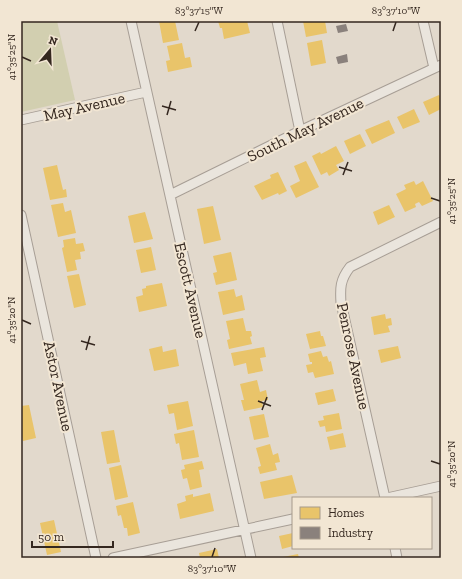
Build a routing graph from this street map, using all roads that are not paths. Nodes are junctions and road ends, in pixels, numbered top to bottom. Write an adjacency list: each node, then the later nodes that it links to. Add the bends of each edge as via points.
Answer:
1 (131, 21): 5 (street, Escott Avenue)
2 (276, 21): 7 (street)
3 (424, 21): 4 (street)
4 (438, 67): 7 (street, South May Avenue)
5 (146, 92): 6 (street, May Avenue); 8 (street, Escott Avenue)
6 (21, 120)
7 (300, 131): 8 (street, South May Avenue)
8 (170, 195): 15 (street, Escott Avenue)
9 (21, 215): 16 (street, Astor Avenue)
10 (441, 222): 12 (street, Penrose Avenue, via 350,268 340,288 341,303)
11 (441, 486): 13 (street)
12 (386, 497)
13 (391, 497)
14 (292, 519): 15 (street)
15 (245, 529): 17 (street); 18 (street, Escott Avenue)
16 (96, 558)
17 (113, 558)
18 (251, 558)

